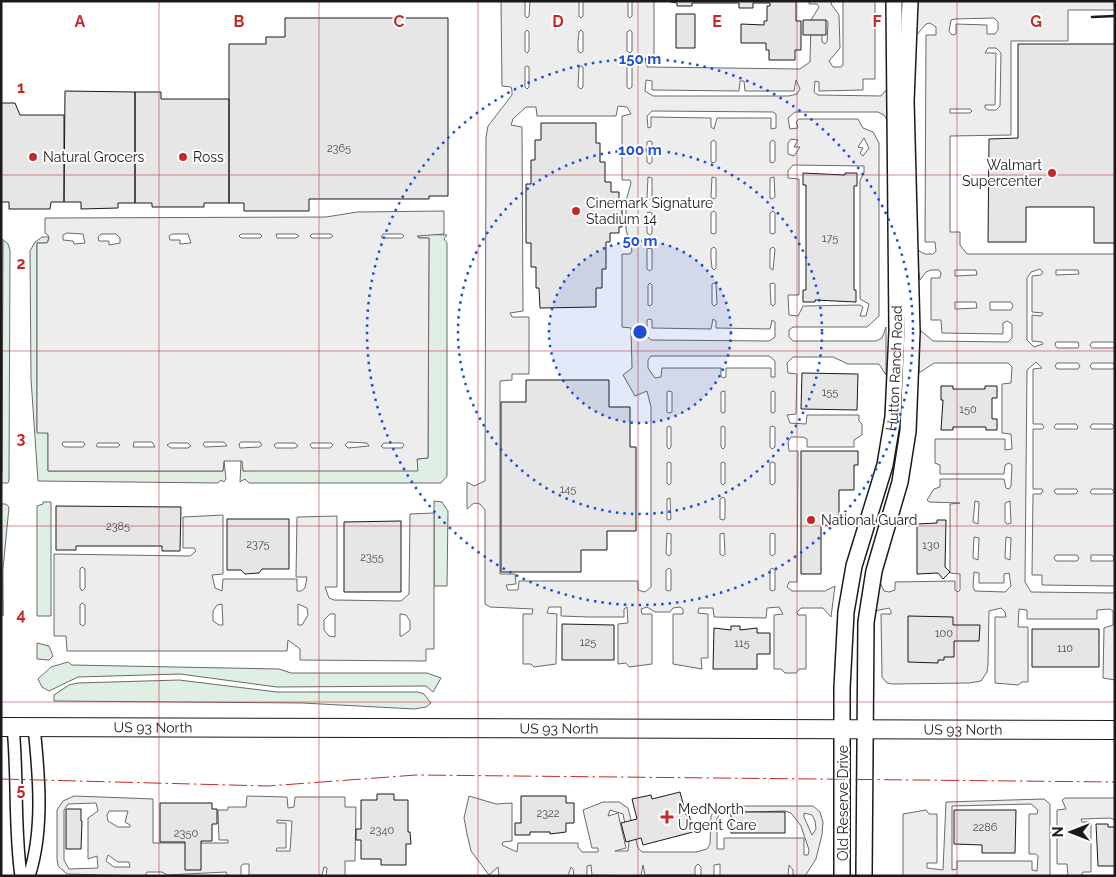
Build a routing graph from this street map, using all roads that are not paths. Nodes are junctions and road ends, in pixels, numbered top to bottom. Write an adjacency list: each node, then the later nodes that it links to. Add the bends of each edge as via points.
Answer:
1 (894, 1): 5 (main road, Hutton Ranch Road, via 897,331 893,417 885,465 854,566 848,598 843,650)
2 (910, 1): 6 (main road, Hutton Ranch Road, via 906,101 912,332 908,431 900,482 868,597)
3 (7, 727): 4 (main road, US 93 North); 8 (street, via 17,771 18,853)
4 (34, 727): 5 (main road, US 93 North); 9 (street, via 38,767 36,853)
5 (843, 730): 6 (main road, US 93 North); 10 (main road, Old Reserve Drive)
6 (865, 730): 7 (main road, US 93 North); 11 (main road, Old Reserve Drive)
7 (1115, 730)
8 (22, 876)
9 (29, 876)
10 (842, 876)
11 (864, 876)

